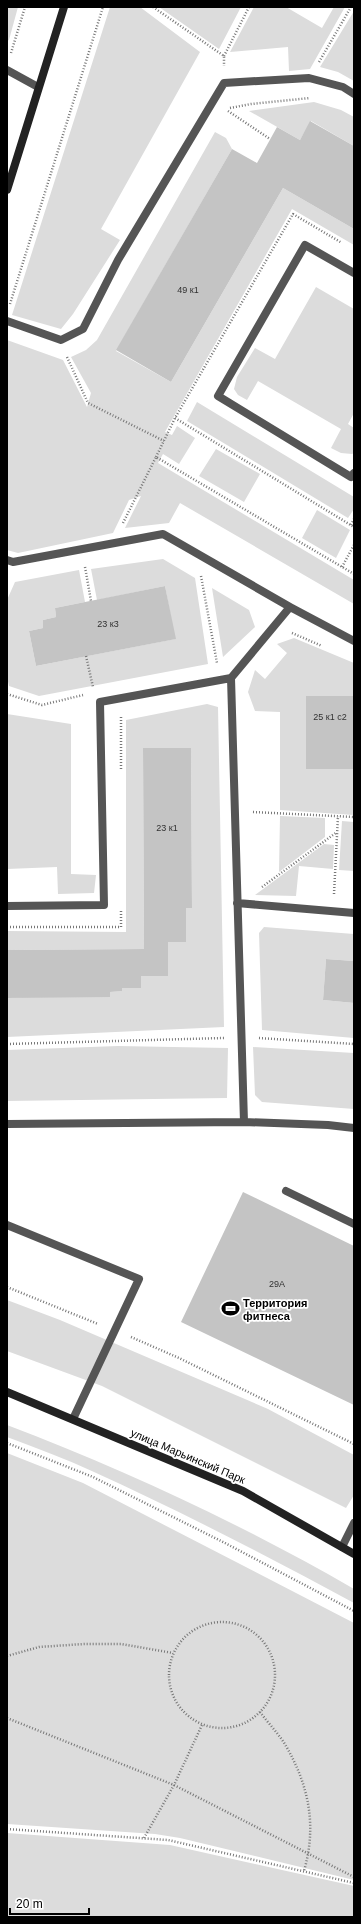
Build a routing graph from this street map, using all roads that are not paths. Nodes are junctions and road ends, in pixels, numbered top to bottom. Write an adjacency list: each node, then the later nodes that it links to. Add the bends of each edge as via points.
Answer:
1 (64, 7): 3 (main road)
2 (7, 70): 3 (lane)
3 (38, 87): 5 (main road)
4 (354, 94): 7 (lane, via 343,87 309,78 224,83 118,260 83,329 61,340)
5 (7, 190)
6 (354, 273): 8 (lane, via 305,245 218,396 351,478)
7 (7, 320)
8 (354, 473)
9 (7, 560): 10 (lane, via 13,562 163,534)
10 (290, 607): 11 (lane); 12 (lane)
11 (354, 641)
12 (231, 678): 13 (lane); 14 (lane, via 100,702 104,905)
13 (237, 903): 15 (lane); 16 (lane)
14 (7, 906)
15 (354, 914)
16 (244, 1122): 17 (lane); 18 (lane)
17 (7, 1124)
18 (354, 1128)
19 (286, 1191): 20 (lane)
20 (354, 1224)
21 (7, 1225): 23 (lane, via 139,1279)
22 (7, 1392): 23 (main road, улица Марьинский Парк)
23 (73, 1419): 25 (main road, улица Марьинский Парк, via 243,1491)
24 (354, 1523): 25 (lane)
25 (342, 1547): 26 (main road, улица Марьинский Парк)
26 (354, 1554)

